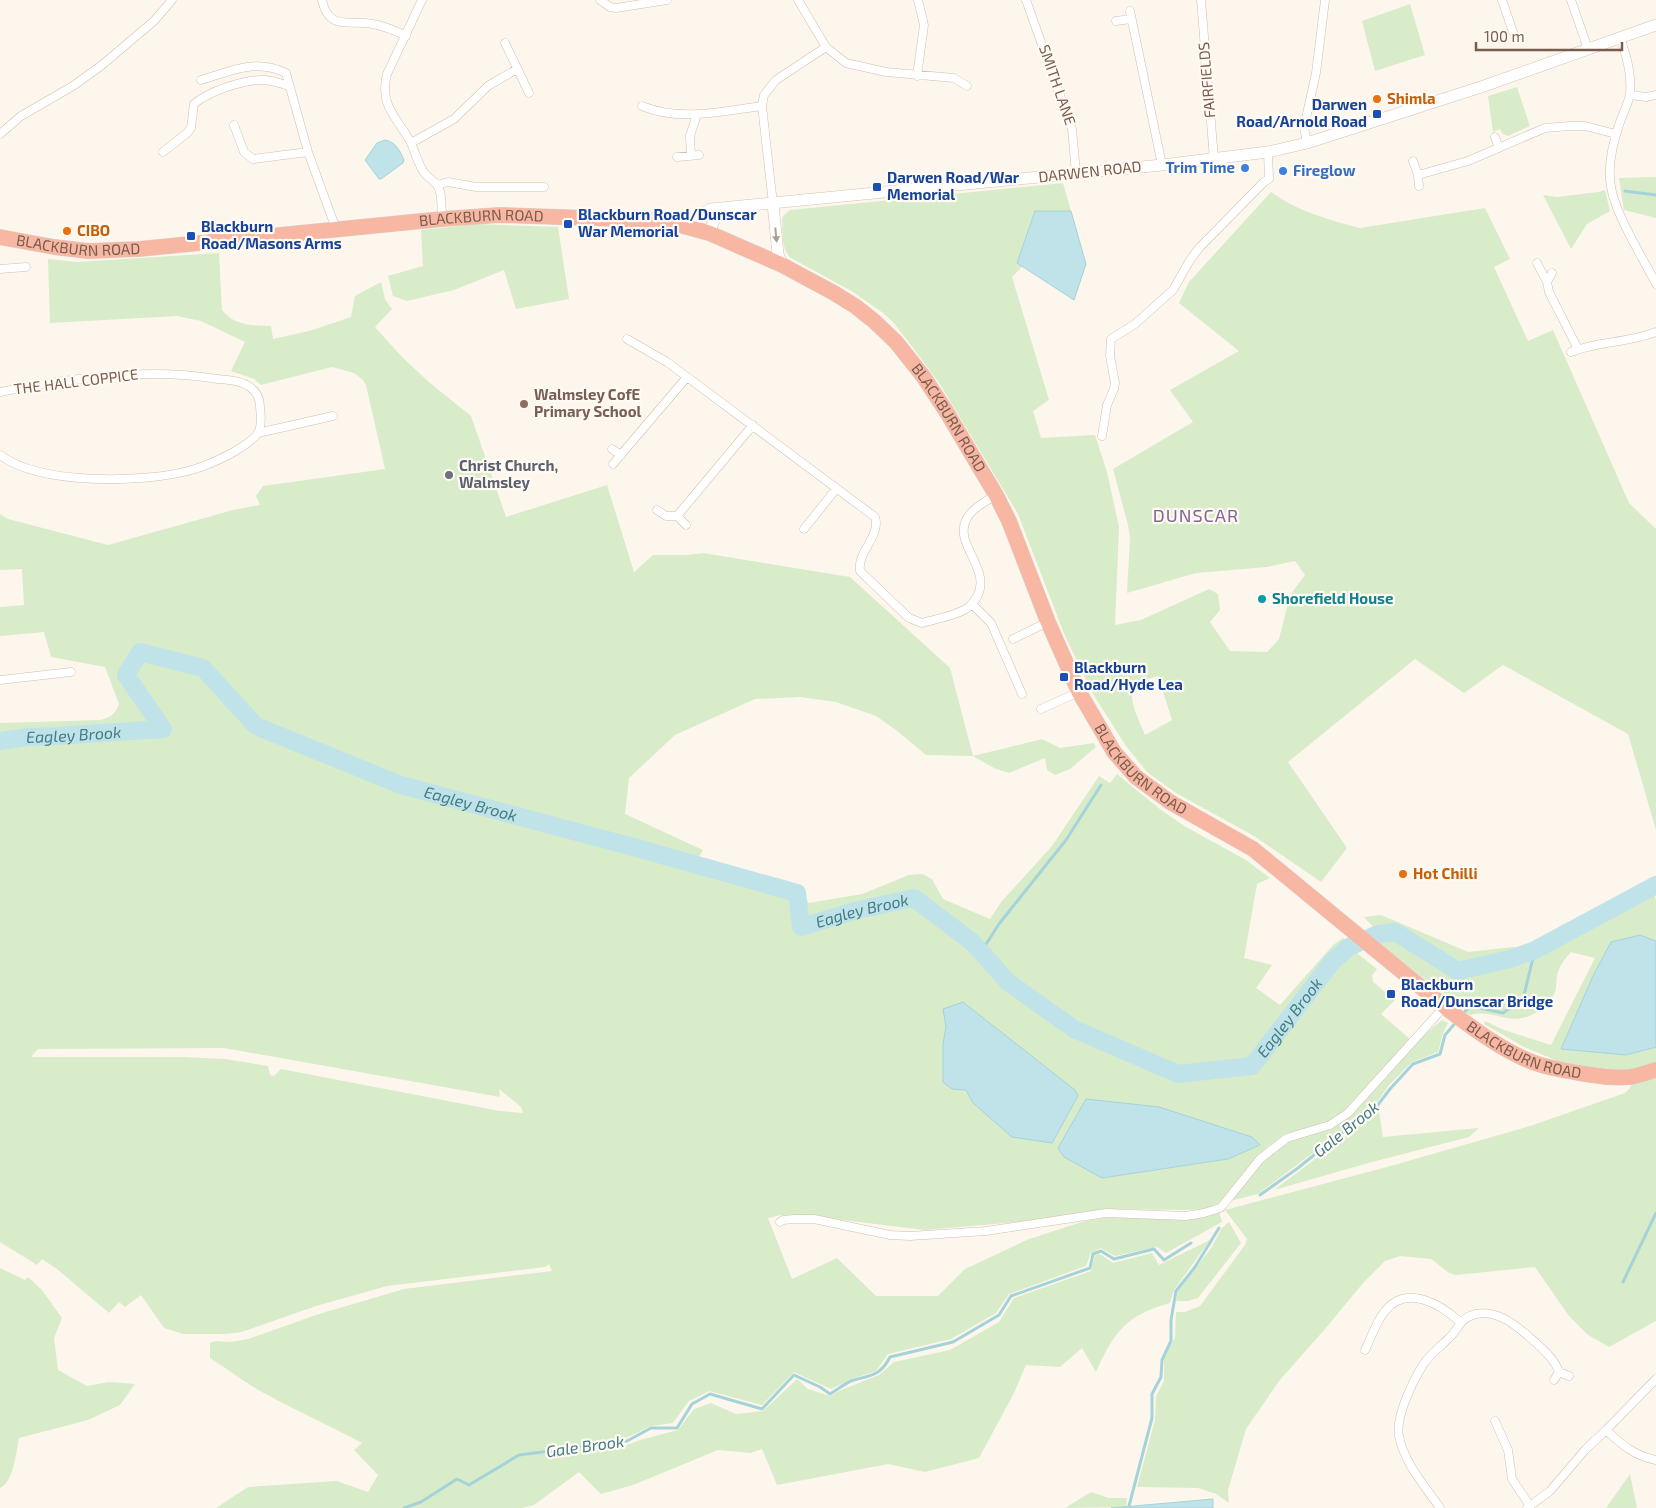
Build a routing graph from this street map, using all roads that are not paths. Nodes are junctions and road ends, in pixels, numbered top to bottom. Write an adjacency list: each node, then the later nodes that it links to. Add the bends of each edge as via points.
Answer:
1 (172, 0): 35 (street, via 154,21 102,65 22,116)
2 (322, 0): 16 (street, via 328,15 334,20 348,24 375,24)
3 (422, 0): 16 (street)
4 (600, 0): 5 (street, via 616,8)
5 (666, 0)
6 (798, 0): 19 (street)
7 (918, 0): 23 (street, via 924,25)
8 (1026, 0): 48 (street, SMITH LANE, via 1072,128)
9 (1201, 0): 45 (street, FAIRFIELDS)
10 (1325, 0): 39 (street, via 1316,74 1304,127)
11 (1502, 0): 15 (street)
12 (1571, 0): 20 (street)
13 (1116, 21): 47 (street, via 1131,15)
14 (1656, 25): 17 (main road, DARWEN ROAD)
15 (1513, 32)
16 (406, 36): 38 (street, via 387,74 385,94 392,115)
17 (1620, 37): 20 (main road, DARWEN ROAD); 29 (street, via 1630,75)
18 (505, 44): 21 (street)
19 (826, 47): 23 (street, via 855,66); 32 (street, via 776,80 764,95)
20 (1588, 49): 39 (main road, DARWEN ROAD)
21 (517, 69): 28 (street); 38 (street, via 488,86 454,119)
22 (956, 69): 24 (street)
23 (917, 76): 24 (street)
24 (954, 78): 27 (street)
25 (201, 80): 26 (street, via 248,66 263,65 286,73)
26 (288, 86): 41 (street, via 264,80 248,82 199,100 194,104 191,128); 42 (street)
27 (967, 86)
28 (529, 93)
29 (1630, 95): 30 (street); 36 (street)
30 (1656, 95)
31 (642, 106): 33 (street, via 675,114)
32 (762, 106): 33 (street); 53 (street)
33 (697, 114): 44 (street, via 690,136 695,155)
34 (234, 125): 42 (street, via 243,138 244,152 252,159)
35 (0, 134)
36 (1616, 134): 40 (street, via 1585,126 1558,126 1532,133); 66 (street, via 1610,187 1618,210)
37 (1495, 137): 40 (street)
38 (411, 143): 50 (street, via 424,172)
39 (1307, 144): 43 (main road, DARWEN ROAD)
40 (1499, 148): 49 (street)
41 (163, 152)
42 (308, 152): 57 (street)
43 (1268, 152): 45 (main road, DARWEN ROAD); 74 (street, via 1269,179 1200,247 1173,290 1135,324 1110,339 1115,383 1107,405)
44 (678, 157)
45 (1214, 159): 47 (main road, DARWEN ROAD)
46 (1413, 161): 49 (street)
47 (1162, 165): 48 (main road, DARWEN ROAD)
48 (1076, 173): 53 (main road, DARWEN ROAD)
49 (1418, 175): 51 (street)
50 (437, 185): 52 (street, via 448,182 476,187); 55 (street)
51 (1419, 186)
52 (544, 187)
53 (773, 204): 54 (main road, DARWEN ROAD); 61 (main road, one-way to 61)
54 (723, 209): 56 (main road, DARWEN ROAD, via 704,211); 58 (main road)
55 (442, 219): 56 (highway, BLACKBURN ROAD, via 499,215 672,223); 57 (highway, BLACKBURN ROAD)
56 (689, 228): 58 (highway, BLACKBURN ROAD)
57 (336, 229): 59 (highway, BLACKBURN ROAD, via 139,249 88,251)
58 (709, 233): 61 (highway, BLACKBURN ROAD)
59 (0, 237)
60 (1537, 263): 65 (street)
61 (782, 265): 80 (highway, BLACKBURN ROAD, via 854,306 896,342 946,411)
62 (26, 267): 63 (street)
63 (0, 268)
64 (1552, 273): 65 (street)
65 (1547, 282): 67 (street, via 1574,350 1637,339)
66 (1656, 284)
67 (1656, 332)
68 (626, 338): 69 (street)
69 (687, 377): 72 (street); 77 (street)
70 (0, 392): 73 (street, THE HALL COPPICE, via 114,375 213,378 248,386 257,394 261,414)
71 (333, 417): 73 (street)
72 (753, 425): 79 (street); 82 (street)
73 (258, 433): 76 (street, via 239,449 206,466 146,477 101,479 46,474 17,465)
74 (1102, 436)
75 (612, 449): 77 (street)
76 (0, 455)
77 (621, 455): 78 (street)
78 (613, 464)
79 (836, 489): 84 (street); 85 (street, via 875,517 876,528 861,559 860,571 909,618 922,623 965,610)
80 (996, 495): 85 (street, via 970,514 963,529 981,584); 86 (highway, BLACKBURN ROAD, via 1009,520)
81 (657, 510): 82 (street, via 666,516)
82 (677, 516): 83 (street)
83 (686, 525)
84 (808, 528)
85 (972, 604): 91 (street, via 991,623)
86 (1048, 622): 87 (street); 90 (highway, BLACKBURN ROAD)
87 (1013, 639)
88 (71, 672): 89 (street)
89 (0, 680)
90 (1079, 692): 92 (street); 93 (highway, BLACKBURN ROAD, via 1114,752 1136,777 1170,802 1253,850)
91 (1022, 694)
92 (1042, 709)
93 (1447, 1009): 94 (highway, BLACKBURN ROAD, via 1512,1052 1554,1069 1607,1077 1631,1077); 95 (street, via 1348,1113 1330,1125 1287,1138 1260,1159 1220,1208 1186,1216 1106,1213 986,1231 920,1236 890,1235 814,1219)
94 (1656, 1070)
95 (780, 1222)
96 (1460, 1322): 98 (street, via 1434,1304 1407,1298 1398,1300 1383,1313); 100 (street, via 1486,1313 1509,1321 1555,1362); 108 (street, via 1425,1362 1398,1420 1402,1448)
97 (1365, 1331): 98 (street)
98 (1372, 1335): 99 (street)
99 (1365, 1350)
100 (1559, 1372): 101 (street); 103 (street)
101 (1569, 1376)
102 (1656, 1379): 105 (street)
103 (1554, 1380)
104 (1495, 1420): 107 (street, via 1496,1434 1508,1450 1512,1479)
105 (1606, 1430): 106 (street, via 1636,1454); 107 (street, via 1550,1491)
106 (1656, 1460)
107 (1529, 1507)
108 (1440, 1508)

